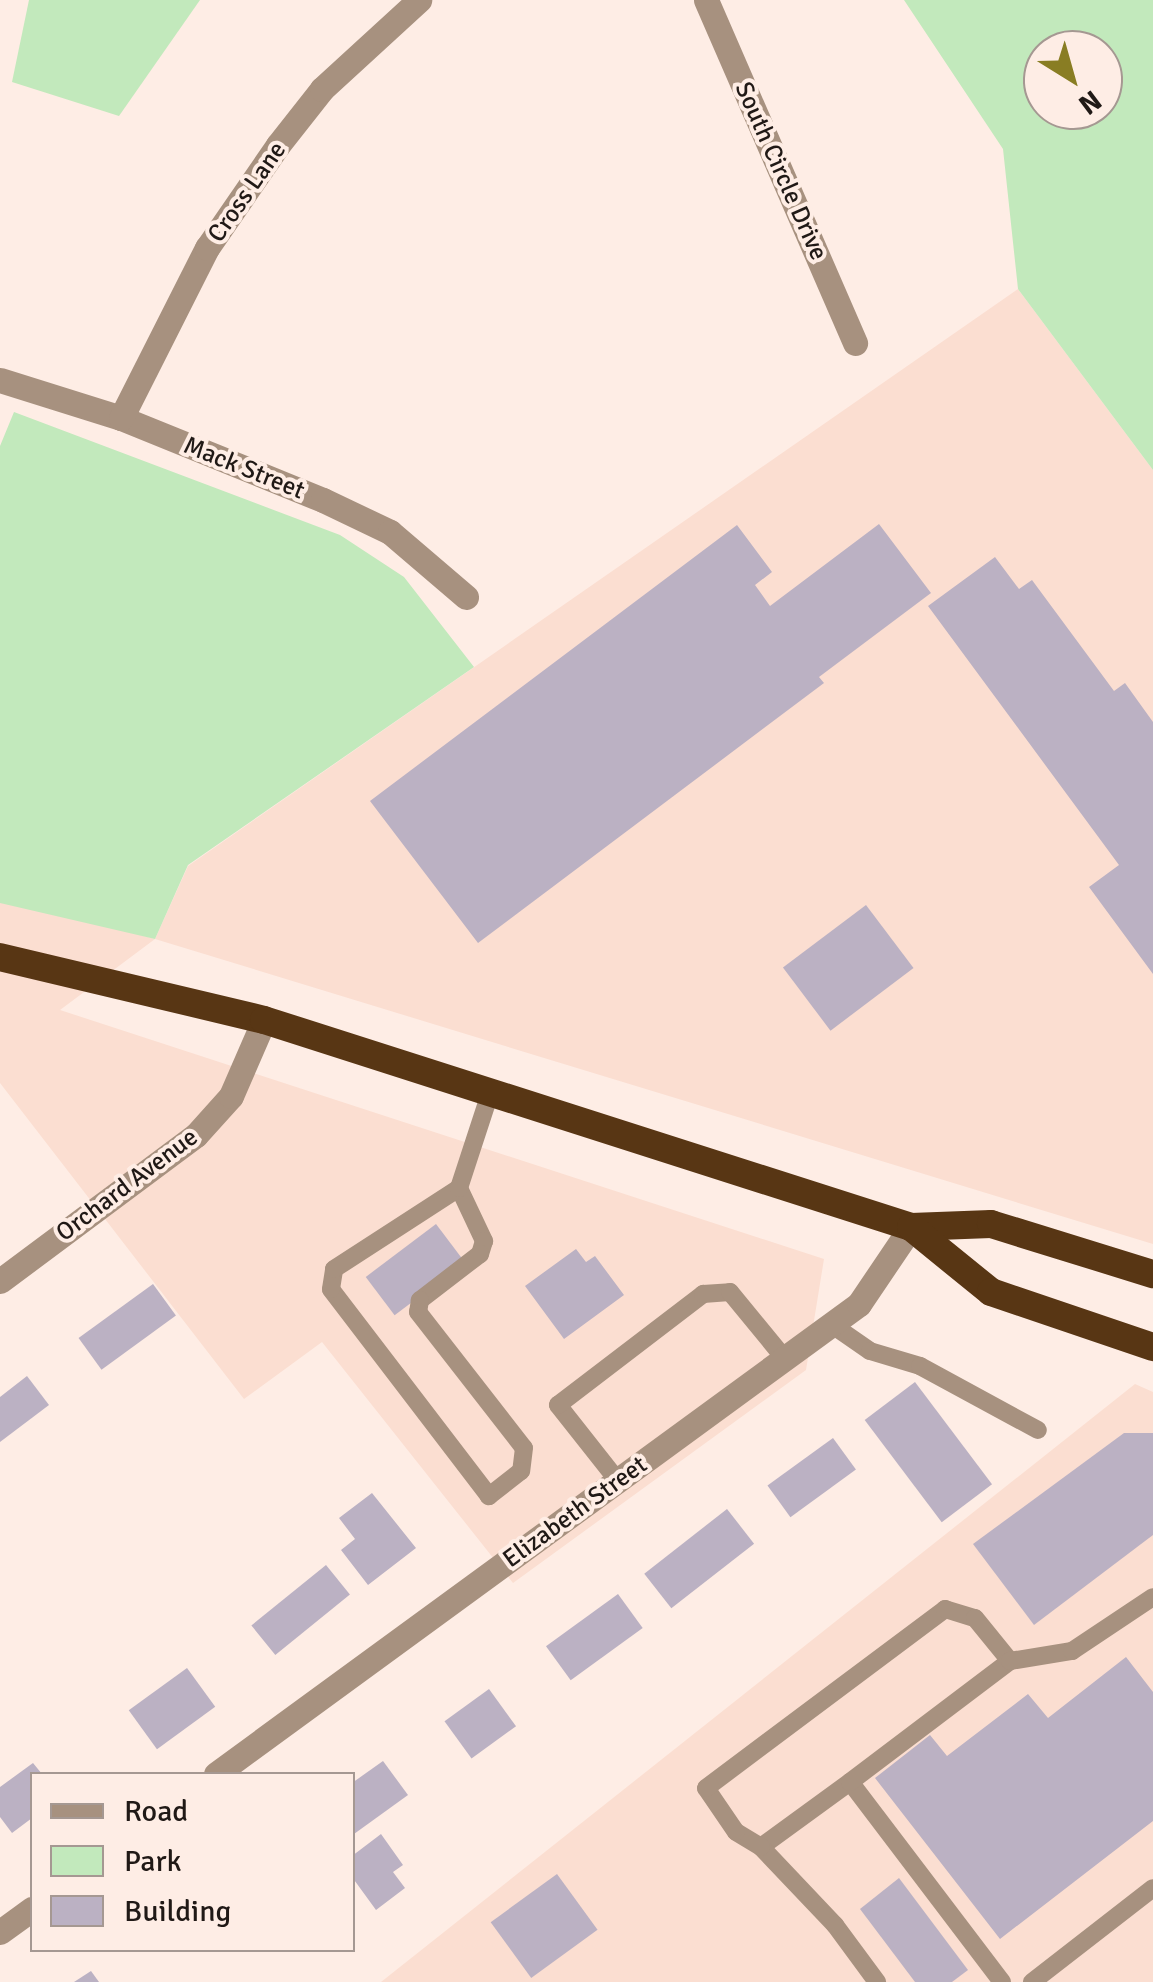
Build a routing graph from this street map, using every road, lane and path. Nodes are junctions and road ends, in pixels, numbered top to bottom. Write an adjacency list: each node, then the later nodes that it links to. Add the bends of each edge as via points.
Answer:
1 (419, 0): 5 (street, Cross Lane, via 322,89 278,144 207,248)
2 (706, 0): 3 (street, South Circle Drive)
3 (855, 343)
4 (0, 380): 5 (street, Mack Street)
5 (122, 418): 6 (street, Mack Street, via 390,532)
6 (466, 598)
7 (0, 958): 8 (highway)
8 (264, 1020): 9 (highway); 13 (street, Orchard Avenue, via 231,1096 196,1135)
9 (490, 1092): 10 (lane); 11 (highway)
10 (459, 1188): 10 (lane, via 334,1270 331,1289 489,1496 521,1472 524,1448 418,1312 420,1300 480,1254 484,1240)
11 (911, 1228): 12 (highway, via 991,1224); 14 (street, Elizabeth Street, via 859,1304); 15 (highway, via 991,1292)
12 (1153, 1274)
13 (0, 1281)
14 (832, 1324): 16 (street, Elizabeth Street); 17 (lane, via 870,1351 920,1366)
15 (1153, 1347)
16 (785, 1359): 18 (street, Elizabeth Street); 18 (lane, via 730,1292 702,1294 558,1406)
17 (1038, 1430)
18 (618, 1481): 21 (street, Elizabeth Street)
19 (1153, 1596): 20 (lane, via 1072,1651)
20 (1010, 1661): 22 (lane); 23 (lane, via 960,1608 945,1609 913,1632 706,1788 736,1832)
21 (219, 1772)
22 (850, 1782): 23 (lane); 28 (lane)
23 (761, 1848): 27 (lane, via 836,1924)
24 (1153, 1888): 29 (lane)
25 (30, 1910): 26 (street)
26 (0, 1932)
27 (877, 1982)
28 (1002, 1982)
29 (1032, 1982)

